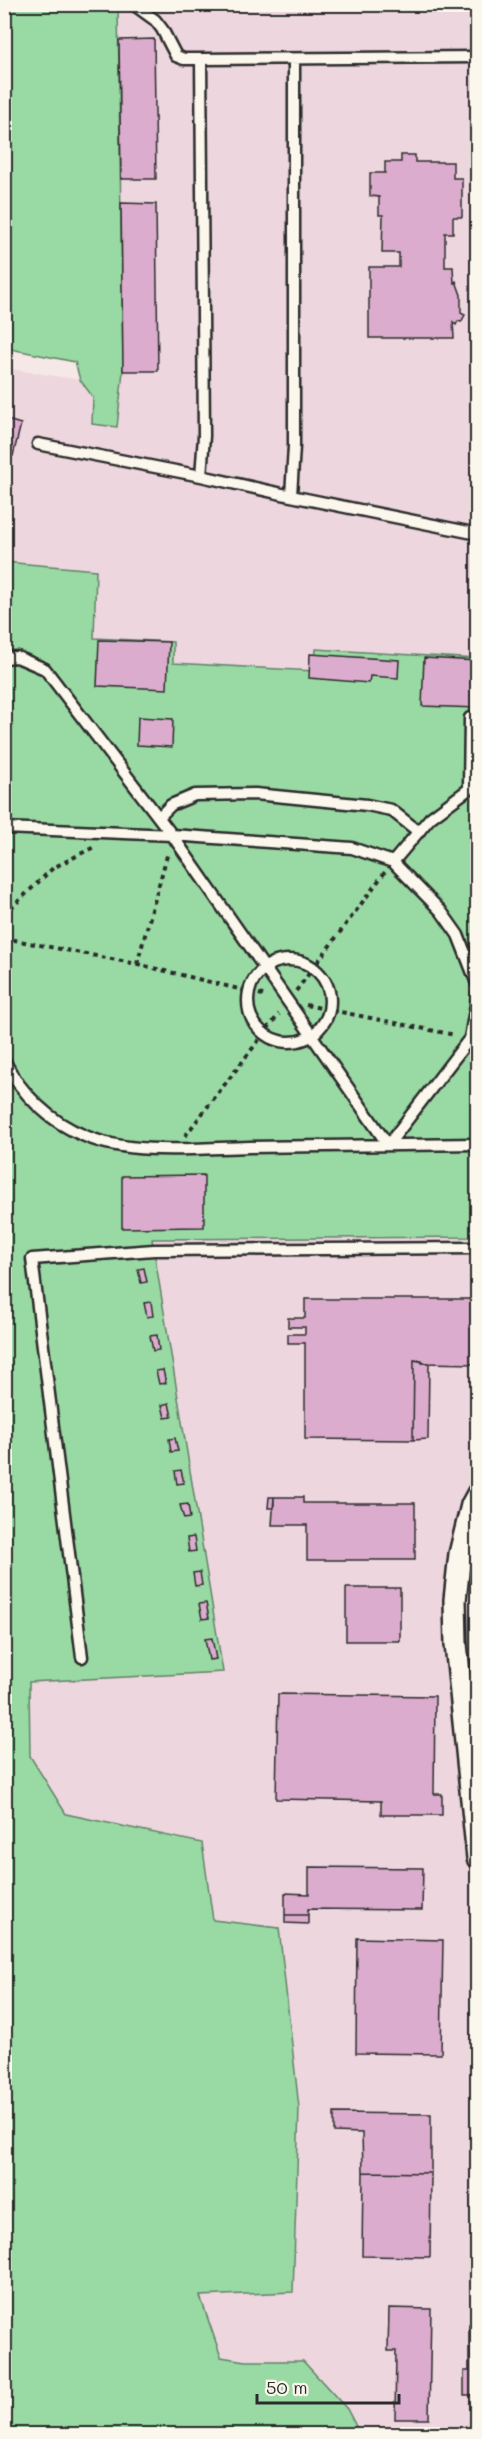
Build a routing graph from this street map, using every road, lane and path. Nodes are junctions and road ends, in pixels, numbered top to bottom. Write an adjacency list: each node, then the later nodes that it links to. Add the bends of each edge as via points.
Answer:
1 (133, 4): 3 (lane, via 155,20 176,56)
2 (477, 57): 4 (lane)
3 (201, 59): 4 (lane); 6 (lane)
4 (294, 59): 7 (lane)
5 (38, 444): 6 (lane)
6 (201, 476): 7 (lane)
7 (291, 496): 8 (lane)
8 (477, 534)
9 (4, 658): 11 (lane, via 17,657 45,669)
10 (470, 718): 13 (lane, via 469,789)
11 (159, 817): 13 (lane, via 171,805 195,795 255,794 391,810); 14 (lane)
12 (4, 828): 14 (lane)
13 (419, 832): 16 (lane)
14 (172, 835): 16 (lane, via 352,848); 18 (path, via 137,964); 19 (lane)
15 (99, 844): 17 (path, via 52,868)
16 (393, 862): 20 (lane, via 441,911 458,935)
17 (4, 915)
18 (4, 938)
19 (266, 968): 22 (lane); 22 (lane, via 249,991 250,1015 255,1025 275,1040 300,1041); 22 (lane, via 277,962 296,961 322,976 328,986 329,1009)
20 (477, 986)
21 (477, 993): 23 (lane)
22 (312, 1035): 26 (lane)
23 (474, 1039): 26 (lane)
24 (4, 1060): 26 (lane, via 15,1081 51,1118 86,1137 121,1146 175,1149)
25 (477, 1144): 26 (lane)
26 (388, 1145)
27 (477, 1248): 29 (lane, via 154,1250 32,1259)
28 (477, 1494): 30 (street, via 460,1554 455,1600)
29 (82, 1657)
30 (477, 1858)

